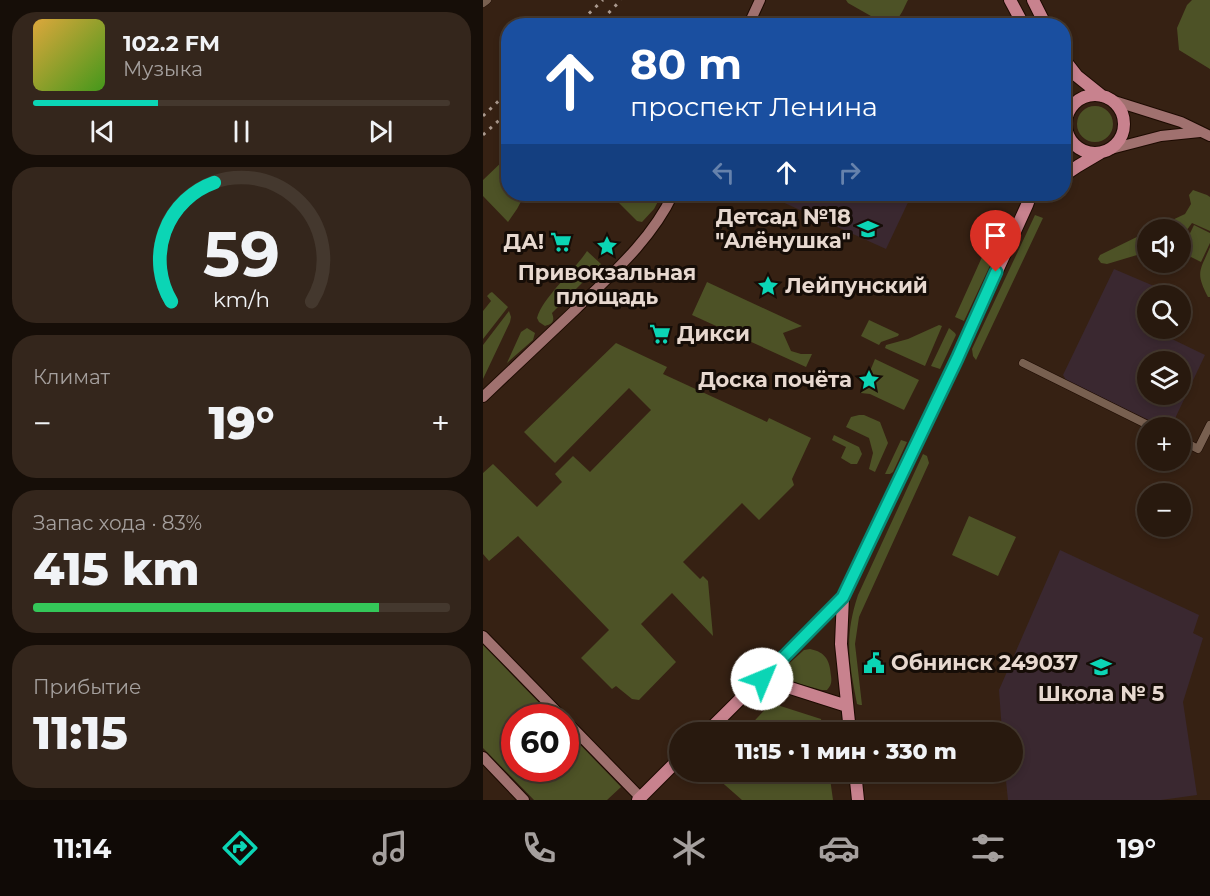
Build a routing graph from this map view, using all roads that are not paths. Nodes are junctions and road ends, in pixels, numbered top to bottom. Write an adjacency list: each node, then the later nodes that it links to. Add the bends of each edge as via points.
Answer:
1 (487, 0): 5 (street)
2 (760, 0): 6 (street)
3 (1010, 0): 7 (main road)
4 (1033, 0): 8 (main road)
5 (483, 3)
6 (752, 18)
7 (1020, 18)
8 (1043, 18)
9 (1071, 68): 10 (main road)
10 (1105, 98): 11 (main road, via 1081,98); 12 (street, via 1181,122); 14 (main road, via 1119,108 1123,128 1118,141)
11 (1071, 110)
12 (1205, 134): 14 (street, via 1161,135)
13 (1071, 140): 14 (main road, via 1087,152)
14 (1104, 152): 15 (main road)
15 (1071, 171)
16 (669, 201): 19 (street, via 659,220 615,272)
17 (1028, 201): 23 (main road)
18 (1023, 363): 20 (street)
19 (483, 398)
20 (1137, 419)
21 (1210, 425): 22 (street, via 1198,449)
22 (1191, 445)
23 (843, 597): 25 (main road); 27 (main road, via 841,644)
24 (483, 636): 26 (street)
25 (762, 679): 27 (main road); 28 (main road)
26 (549, 704)
27 (847, 706): 29 (main road)
28 (717, 722)
29 (849, 722)
30 (579, 735): 34 (street)
31 (483, 757): 35 (street)
32 (669, 769): 34 (main road)
33 (856, 782): 36 (main road)
34 (639, 799)
35 (524, 800)
36 (858, 800)

